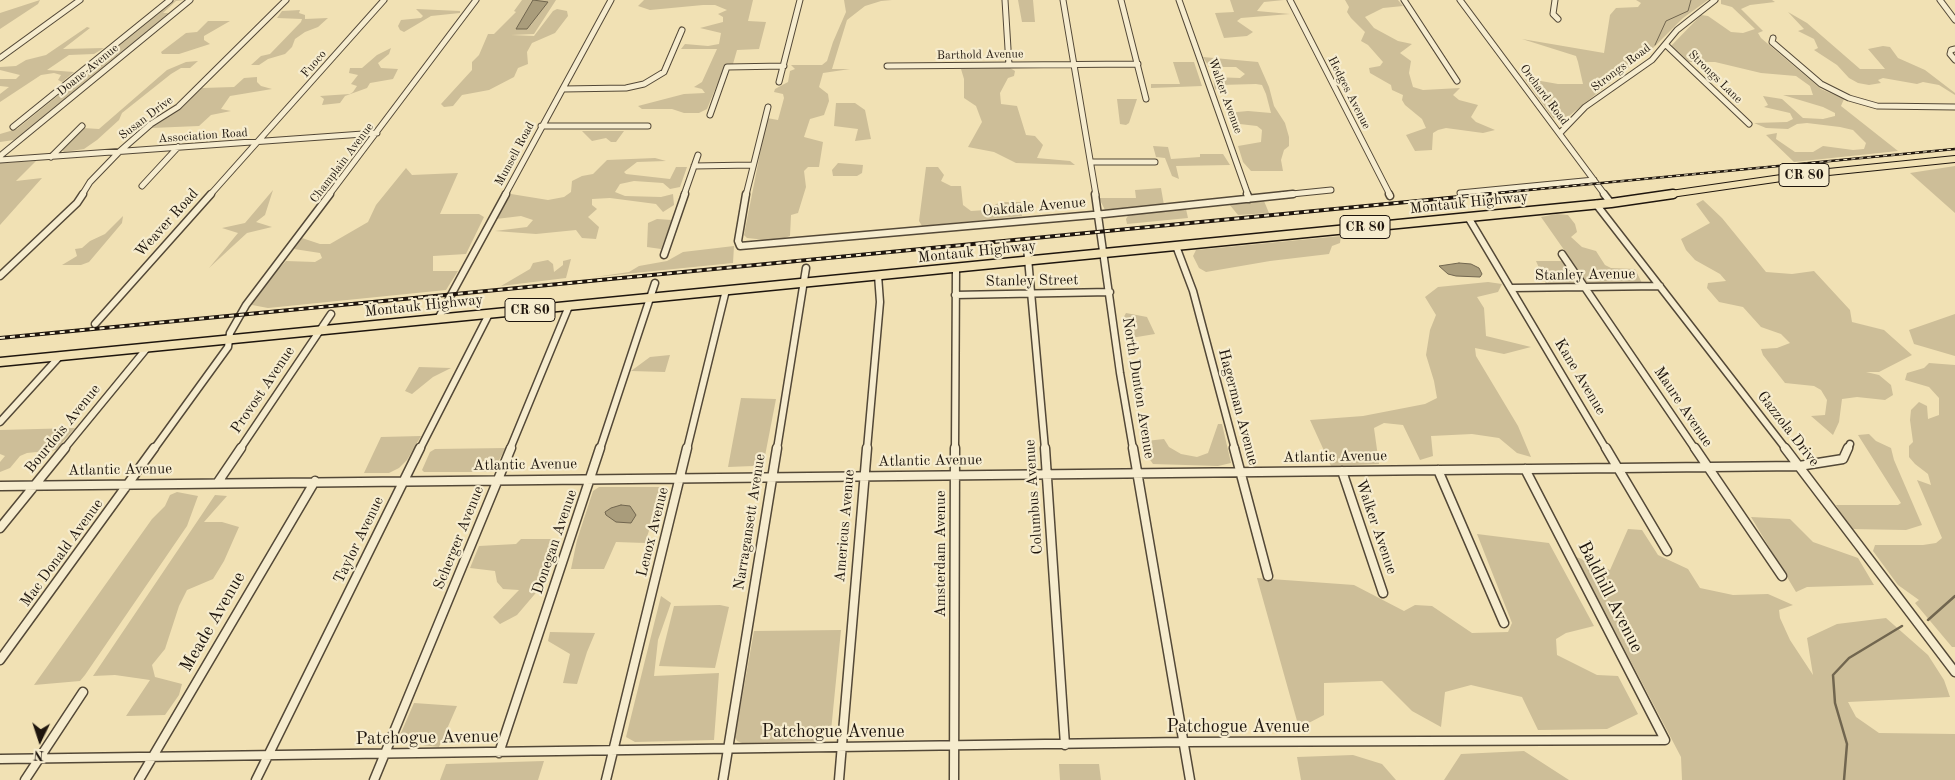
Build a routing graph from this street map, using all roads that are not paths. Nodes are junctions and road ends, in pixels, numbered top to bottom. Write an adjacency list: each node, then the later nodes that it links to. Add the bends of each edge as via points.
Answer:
1 (80, 0): 25 (street)
2 (170, 0): 43 (street, Doane Avenue)
3 (190, 0): 50 (street, Doane Avenue)
4 (286, 0): 48 (street, Susan Drive, via 178,107 150,124)
5 (384, 0): 46 (street, Fuoco)
6 (476, 0): 44 (street, Champlain Avenue)
7 (612, 0): 34 (street, Munsell Road)
8 (800, 0): 30 (street)
9 (1005, 0): 29 (street)
10 (1063, 0): 27 (street, North Dunton Avenue)
11 (1121, 0): 28 (street)
12 (1179, 0): 63 (street, Walker Avenue)
13 (1290, 0): 62 (street, Hedges Avenue)
14 (1404, 0): 32 (street)
15 (1460, 0): 45 (street, Orchard Road)
16 (1555, 0): 19 (street, via 1553,14)
17 (1716, 0): 23 (street, Strongs Road, via 1682,25)
18 (1940, 0): 20 (street)
19 (1558, 19)
20 (1955, 19)
21 (682, 30): 34 (street, via 664,72 644,84 626,88)
22 (1772, 38): 37 (street, via 1772,42 1821,84 1849,98 1877,106)
23 (1666, 46): 39 (street, Strongs Lane); 45 (street, Strongs Road, via 1652,60 1585,107)
24 (1955, 49): 26 (street, via 1950,54)
25 (0, 58)
26 (1955, 60)
27 (1074, 64): 28 (street, Barthold Avenue); 29 (street, Barthold Avenue); 54 (street, North Dunton Avenue)
28 (1138, 64): 35 (street)
29 (1009, 65): 31 (street, Barthold Avenue)
30 (784, 66): 33 (street); 38 (street, via 727,67)
31 (887, 66)
32 (1456, 81)
33 (779, 82)
34 (564, 89): 41 (street, Munsell Road)
35 (1146, 99)
36 (768, 107): 56 (street)
37 (1955, 107)
38 (710, 115)
39 (1749, 124)
40 (82, 126): 51 (street)
41 (541, 126): 42 (street); 91 (street, Munsell Road)
42 (648, 126)
43 (13, 127)
44 (377, 133): 46 (street, Association Road); 94 (street, Champlain Avenue, via 250,300)
45 (1560, 133): 58 (street, Orchard Road)
46 (259, 142): 47 (street, Association Road); 92 (street, Weaver Road)
47 (178, 148): 48 (street, Association Road); 59 (street)
48 (119, 152): 51 (street, Association Road); 77 (street, Susan Drive, via 90,182 76,203)
49 (698, 155): 57 (street)
50 (0, 156)
51 (51, 157): 53 (street, Association Road)
52 (1955, 159): 64 (main road, Montauk Highway / CR 80, via 1809,174)
53 (0, 160)
54 (1091, 162): 55 (street); 66 (street, North Dunton Avenue)
55 (1155, 162)
56 (752, 165): 57 (street); 66 (street, Oakdale Avenue, via 740,226 740,246)
57 (694, 166): 72 (street)
58 (1594, 180): 61 (street); 64 (street, Orchard Road)
59 (142, 186)
60 (1331, 190): 63 (street, Oakdale Avenue)
61 (1460, 193)
62 (1390, 196)
63 (1249, 199): 66 (street, Oakdale Avenue)
64 (1611, 203): 65 (main road, Montauk Highway / CR 80)
65 (1596, 204): 67 (main road, Montauk Highway / CR 80); 80 (street, Gazzola Drive)
66 (1097, 215): 70 (street, North Dunton Avenue)
67 (1468, 217): 69 (main road, Montauk Highway / CR 80); 81 (street, Kane Avenue)
68 (1027, 246): 73 (street, Columbus Avenue)
69 (1176, 246): 70 (main road, Montauk Highway / CR 80); 106 (street, Hagerman Avenue, via 1193,291)
70 (1103, 253): 73 (main road, Montauk Highway / CR 80); 84 (street, North Dunton Avenue)
71 (1562, 254): 82 (street, Maure Avenue)
72 (664, 255)
73 (1028, 260): 75 (main road, Montauk Highway / CR 80); 85 (street, Columbus Avenue)
74 (806, 268): 79 (street, Narragansett Avenue)
75 (956, 268): 76 (main road, Montauk Highway / CR 80); 86 (street, Amsterdam Avenue)
76 (878, 275): 79 (main road, Montauk Highway / CR 80); 110 (street, Americus Avenue, via 880,302)
77 (0, 276)
78 (654, 283): 87 (street, Donegan Avenue)
79 (803, 283): 83 (main road, Montauk Highway / CR 80); 111 (street, Narragansett Avenue)
80 (1660, 286): 82 (street, Stanley Avenue); 100 (street, Gazzola Drive)
81 (1510, 288): 82 (street, Stanley Avenue); 102 (street, Kane Avenue)
82 (1585, 288): 101 (street, Maure Avenue)
83 (726, 290): 87 (main road, Montauk Highway / CR 80); 112 (street, Lenox Avenue)
84 (1110, 292): 85 (street, Stanley Street); 107 (street, North Dunton Avenue, via 1120,373)
85 (1030, 293): 86 (street, Stanley Street); 109 (street, Columbus Avenue)
86 (955, 294): 108 (street, Amsterdam Avenue)
87 (650, 298): 88 (main road, Montauk Highway / CR 80); 113 (street, Donegan Avenue)
88 (569, 306): 90 (main road, Montauk Highway / CR 80); 114 (street, Scherger Avenue)
89 (331, 314): 93 (street, Provost Avenue)
90 (489, 314): 91 (main road, Montauk Highway / CR 80); 115 (street, Taylor Avenue)
91 (438, 319): 93 (main road, Montauk Highway / CR 80)
92 (94, 324)
93 (320, 330): 94 (main road, Montauk Highway / CR 80); 117 (street, Provost Avenue)
94 (229, 340): 95 (main road, Montauk Highway / CR 80); 118 (street, Mac Donald Avenue, via 228,348)
95 (147, 348): 96 (main road, Montauk Highway / CR 80); 120 (street, Bourdois Avenue)
96 (60, 356): 97 (main road, Montauk Highway / CR 80); 98 (street)
97 (0, 362)
98 (0, 422)
99 (1850, 444): 100 (street, Atlantic Avenue, via 1843,459)
100 (1799, 466): 101 (street, Atlantic Avenue); 128 (street, Gazzola Drive)
101 (1708, 467): 102 (street, Atlantic Avenue); 124 (street, Maure Avenue)
102 (1618, 468): 103 (street, Atlantic Avenue); 122 (street, Kane Avenue)
103 (1525, 469): 104 (street, Atlantic Avenue); 130 (street, Baldhill Avenue)
104 (1438, 470): 105 (street, Atlantic Avenue); 126 (street)
105 (1342, 471): 106 (street, Atlantic Avenue); 125 (street, Walker Avenue)
106 (1242, 472): 107 (street, Atlantic Avenue); 123 (street, Hagerman Avenue)
107 (1138, 473): 109 (street, Atlantic Avenue); 131 (street, North Dunton Avenue)
108 (955, 474): 109 (street, Atlantic Avenue); 110 (street, Atlantic Avenue); 133 (street, Amsterdam Avenue)
109 (1047, 474): 132 (street, Columbus Avenue)
110 (863, 475): 111 (street, Atlantic Avenue); 135 (street, Americus Avenue)
111 (772, 476): 112 (street, Atlantic Avenue); 134 (street, Narragansett Avenue)
112 (681, 477): 113 (street, Atlantic Avenue); 136 (street, Lenox Avenue)
113 (591, 478): 114 (street, Atlantic Avenue); 137 (street, Donegan Avenue)
114 (498, 479): 115 (street, Atlantic Avenue); 138 (street, Scherger Avenue)
115 (404, 480): 116 (street, Atlantic Avenue); 139 (street, Taylor Avenue)
116 (314, 481): 117 (street, Atlantic Avenue); 140 (street, Meade Avenue)
117 (218, 482): 118 (street, Atlantic Avenue)
118 (130, 484): 120 (street, Atlantic Avenue); 127 (street, Mac Donald Avenue)
119 (0, 486): 120 (street, Atlantic Avenue)
120 (34, 486): 121 (street, Bourdois Avenue)
121 (0, 528)
122 (1667, 551)
123 (1268, 576)
124 (1782, 576)
125 (1384, 593)
126 (1504, 623)
127 (0, 660)
128 (1955, 672)
129 (83, 692): 141 (street)
130 (1665, 740): 131 (street, Patchogue Avenue)
131 (1184, 742): 132 (street, Patchogue Avenue); 151 (street, North Dunton Avenue)
132 (1066, 745): 133 (street, Patchogue Avenue)
133 (954, 747): 135 (street, Patchogue Avenue); 150 (street, Amsterdam Avenue)
134 (728, 748): 135 (street, Patchogue Avenue); 136 (street, Patchogue Avenue); 148 (street, Narragansett Avenue)
135 (841, 749): 149 (street, Americus Avenue)
136 (614, 750): 137 (street, Patchogue Avenue); 147 (street, Lenox Avenue)
137 (499, 753): 138 (street, Patchogue Avenue)
138 (384, 755): 139 (street, Patchogue Avenue); 146 (street, Scherger Avenue)
139 (268, 756): 140 (street, Patchogue Avenue); 145 (street, Taylor Avenue)
140 (152, 757): 141 (street, Patchogue Avenue); 144 (street, Meade Avenue)
141 (39, 758): 142 (street, Patchogue Avenue); 143 (street)
142 (0, 759)
143 (25, 780)
144 (139, 780)
145 (256, 780)
146 (374, 780)
147 (606, 780)
148 (723, 780)
149 (838, 780)
150 (954, 780)
151 (1190, 780)

